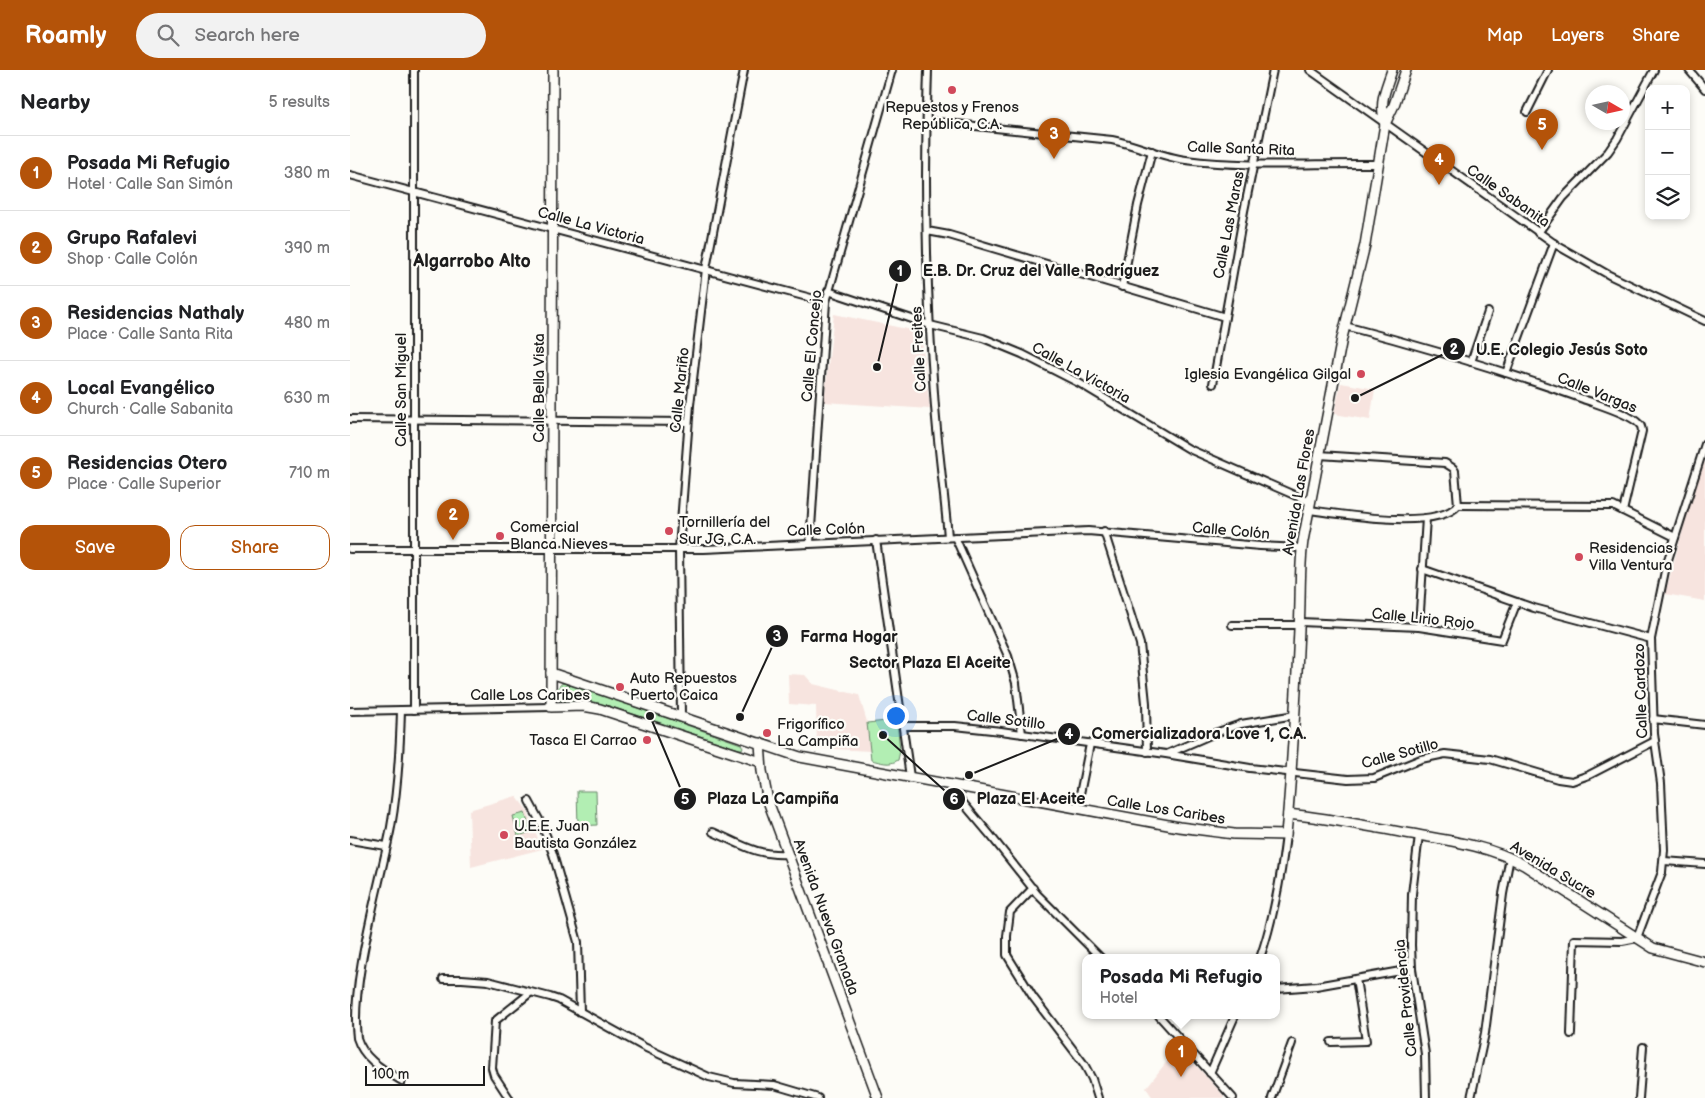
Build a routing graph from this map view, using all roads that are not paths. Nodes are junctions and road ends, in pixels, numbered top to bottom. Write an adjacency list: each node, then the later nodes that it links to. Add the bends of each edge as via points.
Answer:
1 (414, 70): 21 (street, Calle San Miguel)
2 (553, 70): 22 (street, Calle Bella Vista)
3 (744, 70): 26 (street, Calle Mariño)
4 (892, 70): 28 (street, Calle El Concejo)
5 (928, 70): 15 (street, Calle Freites)
6 (1273, 70): 18 (street, Calle Las Maras)
7 (1310, 70): 16 (street, Calle Sabanita)
8 (1392, 70): 16 (street, Avenida Las Flores, via 1382,100)
9 (1406, 70): 16 (street, Avenida Las Flores)
10 (1548, 70): 14 (street)
11 (1654, 70): 24 (street, via 1608,152 1563,198)
12 (1689, 70): 13 (street)
13 (1705, 88)
14 (1527, 112)
15 (927, 121): 17 (street, Calle Santa Rita, via 1112,140); 23 (street, Calle Freites)
16 (1385, 124): 19 (street, Avenida Las Flores); 24 (street, Calle Sabanita)
17 (1152, 151): 18 (street, Calle Santa Rita, via 1186,160); 27 (street)
18 (1253, 164): 19 (street, Calle Santa Rita); 31 (street, Calle Las Maras)
19 (1377, 164): 34 (street, Avenida Las Flores, via 1365,245)
20 (350, 175): 21 (street, Calle La Victoria)
21 (415, 192): 22 (street, Calle La Victoria); 39 (street, Calle San Miguel)
22 (553, 228): 26 (street, Calle La Victoria); 40 (street, Calle Bella Vista)
23 (927, 231): 27 (street); 33 (street, Calle Freites)
24 (1538, 233): 25 (street, Calle Sabanita)
25 (1554, 243): 32 (street, Calle Sabanita, via 1609,275); 36 (street)
26 (706, 270): 29 (street, Calle La Victoria); 41 (street, Calle Mariño)
27 (1122, 287): 31 (street)
28 (828, 291): 29 (street, Calle El Concejo); 33 (street, Calle La Victoria)
29 (826, 302): 52 (street, Calle El Concejo)
30 (1488, 312): 35 (street)
31 (1225, 317): 37 (street, Calle Las Maras)
32 (1705, 321)
33 (930, 325): 45 (street, Calle La Victoria, via 983,338 1022,354 1079,383 1189,449); 49 (street, Calle Freites, via 934,394)
34 (1345, 326): 35 (street, Calle Vargas); 43 (street, Avenida Las Flores)
35 (1471, 362): 36 (street, Calle Vargas)
36 (1506, 373): 46 (street, Calle Vargas, via 1608,408 1639,424 1641,436)
37 (1213, 384)
38 (350, 419): 39 (street)
39 (414, 420): 40 (street); 56 (street, Calle San Miguel)
40 (552, 421): 41 (street); 57 (street, Calle Bella Vista)
41 (688, 422): 55 (street, Calle Mariño)
42 (1705, 444): 50 (street, Calle Cardozo)
43 (1319, 455): 44 (street, via 1445,463 1455,471); 45 (street, Avenida Las Flores)
44 (1458, 505): 46 (street, via 1608,506); 47 (street, Calle La Victoria, via 1452,511)
45 (1309, 506): 47 (street, Calle La Victoria, via 1388,519); 53 (street, Avenida Las Flores)
46 (1623, 511): 50 (street)
47 (1426, 518): 58 (street)
48 (1104, 532): 49 (street, Calle Colón); 53 (street, Calle Colón); 78 (street, via 1140,644)
49 (952, 537): 51 (street, Calle Colón); 74 (street, Calle Freites, via 1008,656 1016,683)
50 (1675, 537): 63 (street, Calle Cardozo, via 1662,581)
51 (876, 540): 52 (street, Calle Colón); 73 (street)
52 (810, 543): 55 (street, Calle Colón)
53 (1302, 548): 60 (street, Avenida Las Flores)
54 (350, 549): 56 (street, Calle Colón)
55 (679, 549): 57 (street, Calle Colón); 70 (street, Calle Mariño)
56 (414, 550): 57 (street, Calle Colón); 67 (street, Calle San Miguel)
57 (552, 550): 64 (street, Calle Bella Vista)
58 (1422, 569): 59 (street); 62 (street)
59 (1517, 602): 62 (street, Calle Lirio Rojo, via 1502,640); 63 (street)
60 (1300, 624): 61 (street, Calle Lirio Rojo); 62 (street, Calle Lirio Rojo); 69 (street, Avenida Las Flores)
61 (1232, 625)
62 (1419, 628)
63 (1651, 639): 71 (street, Calle Cardozo)
64 (551, 672): 65 (street, Calle Bella Vista); 70 (street, Calle Los Caribes)
65 (551, 707): 67 (street, Calle Los Caribes); 80 (street, Calle Los Caribes, via 600,709)
66 (401, 710): 67 (street, Calle Los Caribes); 68 (street, Calle Los Caribes); 91 (street, via 398,778)
67 (414, 710)
68 (350, 711)
69 (1295, 715): 79 (street, via 1241,724); 81 (street, Avenida Las Flores)
70 (681, 716): 76 (street, Calle Los Caribes)
71 (1653, 719): 72 (street); 75 (street, Calle Cardozo)
72 (1705, 725)
73 (903, 726): 74 (street, Calle Sotillo, via 955,726); 82 (street)
74 (1022, 734): 77 (street, Calle Sotillo)
75 (1655, 741): 81 (street, Calle Sotillo, via 1572,781 1558,780 1490,759 1457,754 1420,759 1374,778); 94 (street, Calle Cardozo, via 1664,819)
76 (760, 743): 80 (street, Avenida Nueva Granada); 82 (street, Calle Los Caribes, via 800,757)
77 (1090, 744): 78 (street, Calle Sotillo); 85 (street)
78 (1147, 752): 79 (street, Calle Sotillo)
79 (1166, 754): 81 (street, Calle Sotillo)
80 (761, 762): 92 (street, Avenida Nueva Granada, via 768,801)
81 (1291, 774): 86 (street, Avenida Las Flores)
82 (910, 777): 83 (street, Calle Los Caribes)
83 (947, 784): 85 (street, Calle Los Caribes); 96 (street)
84 (529, 801): 106 (street, via 553,854 580,950)
85 (1077, 809): 88 (street, Calle Los Caribes, via 1223,834)
86 (1288, 814): 88 (street, Avenida Las Flores); 89 (street, Avenida Sucre)
87 (713, 832): 92 (street, via 766,854)
88 (1286, 835): 99 (street, Avenida Las Flores, via 1277,894)
89 (1419, 835): 93 (street, Avenida Sucre); 101 (street, Calle Providencia, via 1412,894)
90 (350, 840): 91 (street)
91 (386, 846): 114 (street, via 360,950 352,1016 357,1039 367,1057)
92 (788, 854): 117 (street, Avenida Nueva Granada)
93 (1510, 858): 97 (street, Avenida Sucre); 122 (street, via 1485,1032)
94 (1664, 861): 95 (street); 97 (street, Calle Cardozo)
95 (1705, 864)
96 (1033, 888): 98 (street); 118 (street, via 1010,912 1007,955 1033,998 1084,1064)
97 (1637, 938): 100 (street, Avenida Sucre, via 1661,951); 109 (street, via 1622,941 1574,940)
98 (1097, 954)
99 (1261, 954)
100 (1705, 962)
101 (1412, 969): 103 (street); 121 (street, Calle Providencia, via 1425,1054)
102 (443, 979): 105 (street, via 488,981)
103 (1356, 979): 104 (street); 110 (street, via 1366,1041)
104 (1280, 989)
105 (530, 993): 106 (street, via 559,1000); 115 (street, via 495,1021 492,1068)
106 (580, 1012): 116 (street, via 709,1077 734,1083 774,1085)
107 (1162, 1019): 113 (street)
108 (1234, 1019): 113 (street)
109 (1571, 1034)
110 (1331, 1042)
111 (1292, 1043): 120 (street)
112 (1643, 1047): 123 (street)
113 (1210, 1073): 119 (street)
114 (402, 1081)
115 (509, 1098)
116 (818, 1098)
117 (878, 1098)
118 (1098, 1098)
119 (1233, 1098)
120 (1272, 1098)
121 (1426, 1098)
122 (1471, 1098)
123 (1639, 1098)

